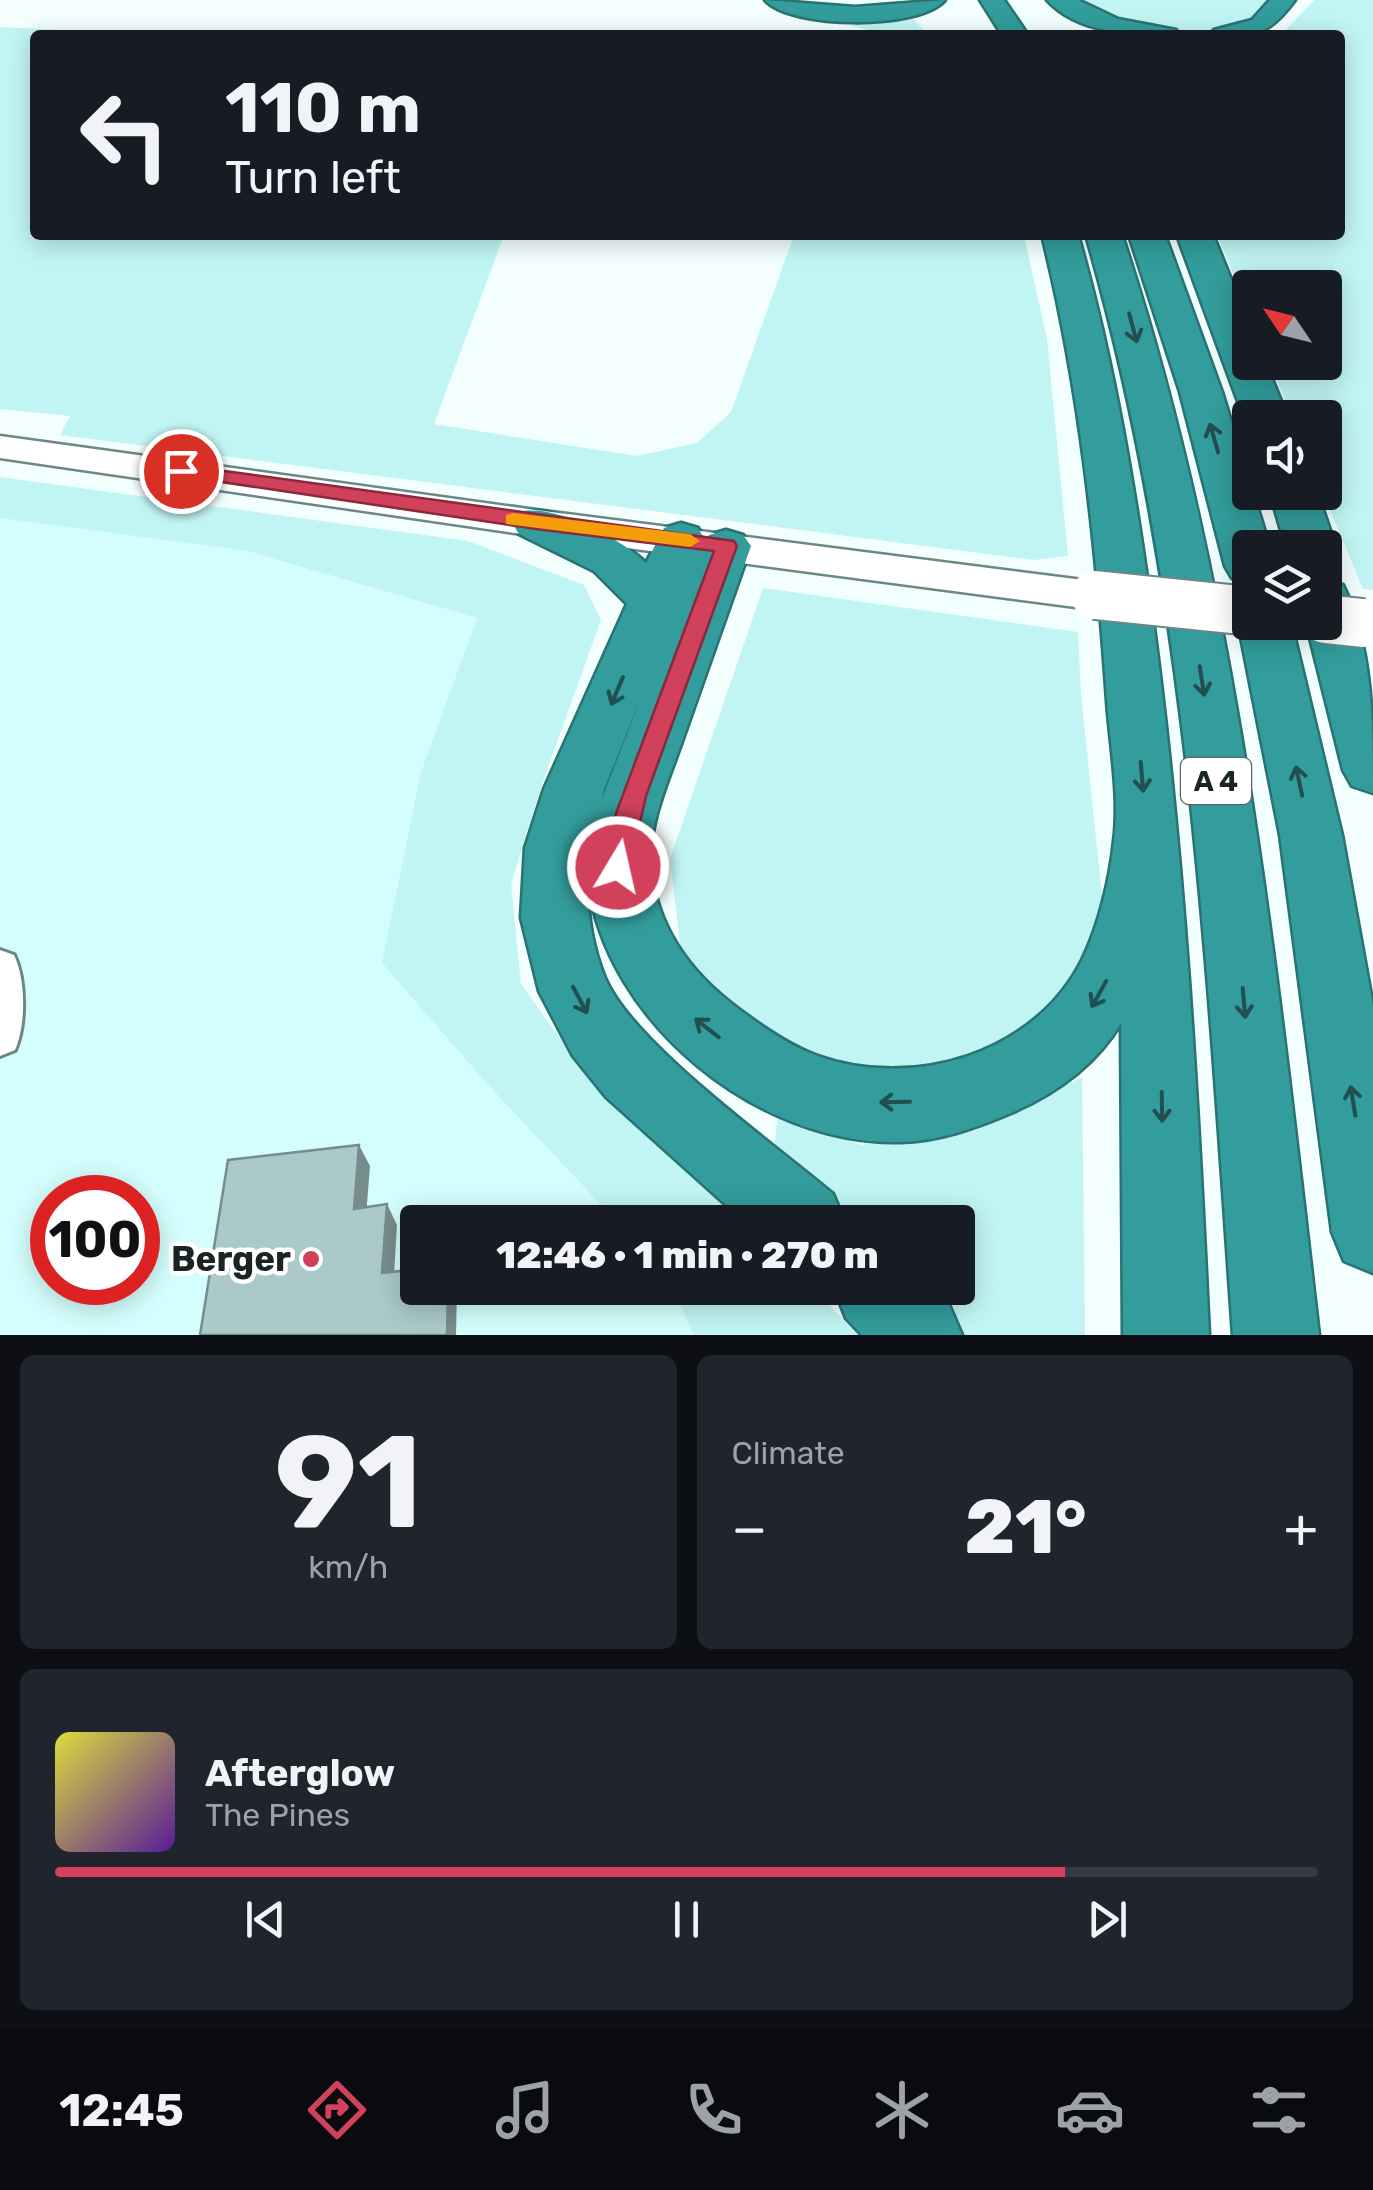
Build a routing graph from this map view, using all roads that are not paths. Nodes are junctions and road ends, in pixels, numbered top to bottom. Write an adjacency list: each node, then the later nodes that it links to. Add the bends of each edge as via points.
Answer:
1 (755, 0): 9 (highway)
2 (777, 0): 3 (highway, via 859,13 905,10)
3 (933, 0)
4 (966, 0): 10 (highway)
5 (992, 0): 11 (highway)
6 (1057, 0): 12 (highway); 13 (highway, via 1096,20)
7 (1283, 0): 14 (highway, via 1260,26)
8 (1307, 0): 15 (highway)
9 (853, 30)
10 (984, 30)
11 (1013, 30)
12 (1077, 30)
13 (1143, 30)
14 (1244, 30)
15 (1275, 30)
16 (1061, 240): 30 (highway, one-way to 30, via 1109,472)
17 (1106, 240): 38 (highway, A 4, one-way to 38, via 1133,324 1168,480 1200,671 1239,947)
18 (1149, 240): 23 (highway, one-way to 18)
19 (1197, 240): 20 (highway)
20 (1260, 400)
21 (0, 447): 22 (main road)
22 (536, 523): 24 (main road); 25 (highway, via 612,559)
23 (1240, 530)
24 (704, 542): 25 (highway); 26 (main road, bridge); 30 (highway, one-way to 24, via 1124,934 1094,1005 1067,1039 991,1090 883,1103 832,1097 745,1056 680,1006 652,971 631,932 618,867 622,832)
25 (655, 601): 33 (highway, one-way to 33, via 574,789 556,848 554,918 562,956 598,1032 632,1072)
26 (1232, 609)
27 (1347, 616): 29 (highway)
28 (1268, 640): 34 (highway, A 4, one-way to 28, via 1311,835)
29 (1373, 770)
30 (1147, 834): 37 (highway, one-way to 37, via 1162,1093)
31 (0, 968): 32 (street)
32 (0, 1036)
33 (785, 1205)
34 (1373, 1232)
35 (892, 1305): 36 (highway)
36 (919, 1335)
37 (1166, 1335)
38 (1276, 1335)

